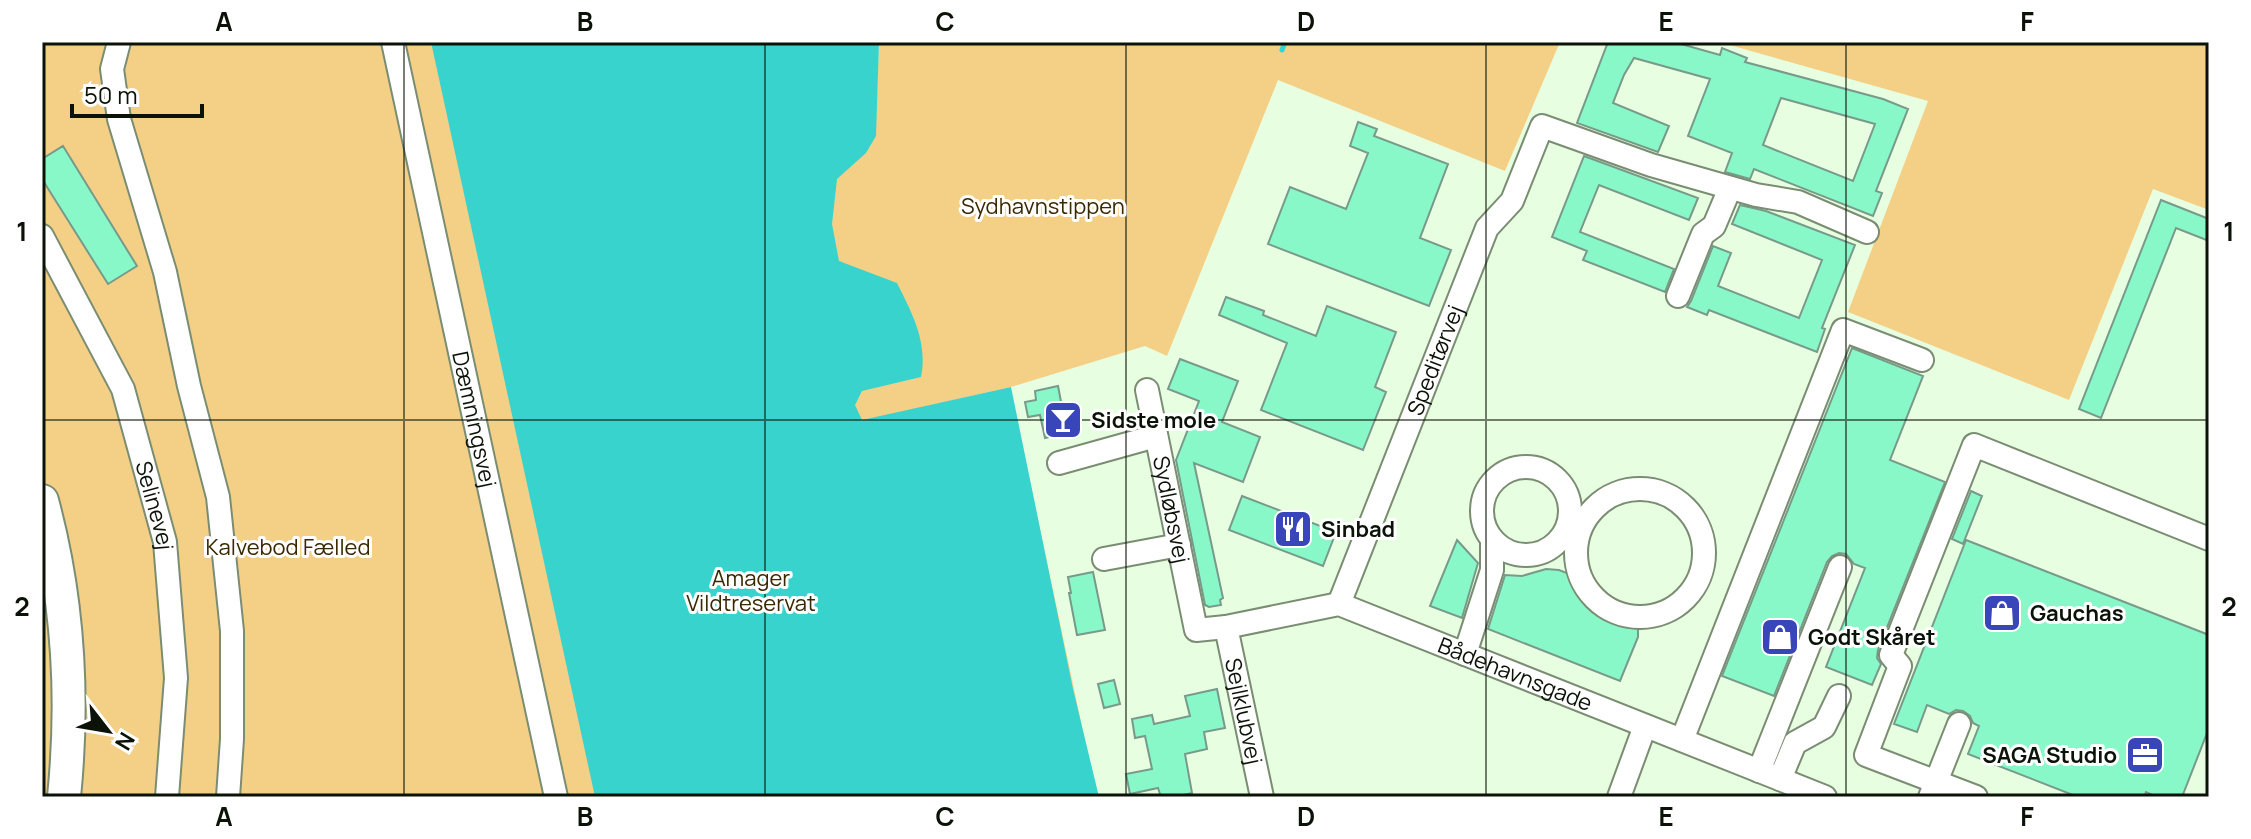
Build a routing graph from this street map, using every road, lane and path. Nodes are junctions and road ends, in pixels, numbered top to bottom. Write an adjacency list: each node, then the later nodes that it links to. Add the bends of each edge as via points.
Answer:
1 (119, 42): 34 (street, via 112,69 119,119 165,272 218,497 232,631)
2 (393, 42): 35 (street, Dæmningsvej)
3 (1730, 188): 4 (street, via 1798,202); 6 (street, via 1714,226 1703,234); 23 (street, Speditørvej, via 1542,126 1512,201 1487,228)
4 (1867, 232)
5 (42, 236): 33 (street, Selinevej, via 123,389 165,542 176,678)
6 (1678, 296)
7 (1922, 360): 29 (street, via 1843,330)
8 (1147, 390): 9 (street, Sydløbsvej)
9 (1156, 436): 10 (street); 16 (street, Sydløbsvej)
10 (1059, 463)
11 (1569, 499): 13 (street); 15 (street, via 1551,474 1537,468 1507,470 1486,491 1481,506); 17 (street, via 1567,528)
12 (42, 501): 32 (highway, via 60,590 68,667)
13 (1597, 505): 20 (street, via 1580,532); 20 (street, via 1636,489 1676,499 1702,532 1701,574 1676,607 1636,617 1598,601 1584,585)
14 (2209, 539): 31 (street, via 1974,445 1891,655 1900,666 1866,755)
15 (1492, 540): 18 (street, via 1511,554); 22 (street)
16 (1179, 545): 19 (street); 24 (street, Sydløbsvej, via 1196,630)
17 (1549, 550): 18 (street); 20 (street)
18 (1526, 556): 22 (street)
19 (1104, 559)
20 (1577, 565)
21 (1840, 567): 30 (street)
22 (1492, 570): 25 (street)
23 (1339, 604): 24 (street); 25 (street, Bådehavnsgade)
24 (1226, 627): 36 (street, Sejlklubvej)
25 (1465, 654): 28 (street, Bådehavnsgade)
26 (1839, 696): 30 (street, via 1824,727 1795,743)
27 (1959, 724): 31 (street)
28 (1645, 726): 29 (street, Bådehavnsgade); 37 (street)
29 (1682, 740): 30 (street, Bådehavnsgade)
30 (1770, 775): 38 (street, Bådehavnsgade)
31 (1934, 790): 39 (street)
32 (64, 797)
33 (167, 797)
34 (228, 797)
35 (556, 797)
36 (1262, 797)
37 (1619, 797)
38 (1825, 797)
39 (1976, 797)

